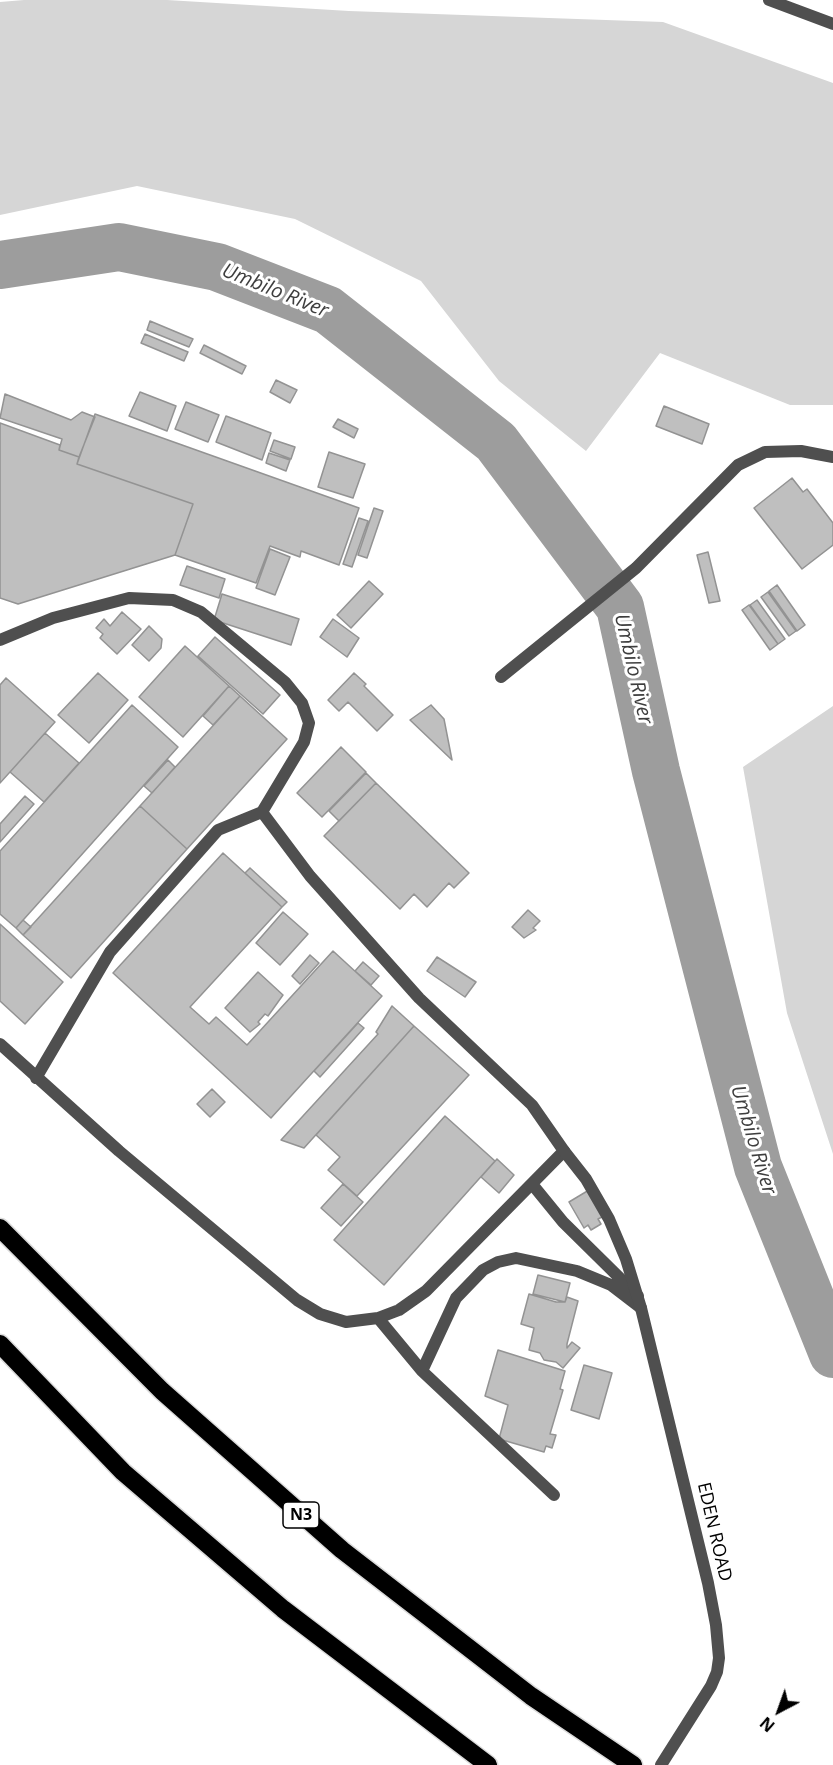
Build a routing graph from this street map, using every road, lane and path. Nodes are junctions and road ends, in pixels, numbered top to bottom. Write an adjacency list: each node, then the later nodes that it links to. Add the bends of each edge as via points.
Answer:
1 (768, 0): 2 (street)
2 (833, 24)
3 (833, 457): 5 (street, via 801,451 765,452 738,465 636,568)
4 (0, 640): 6 (street, via 53,618 129,598 173,600 201,612 285,682 303,703 309,723 304,742)
5 (501, 677)
6 (262, 812): 8 (street, via 218,830 110,952); 9 (street, EDEN ROAD, via 310,876 380,955 419,998 532,1105)
7 (0, 1044): 8 (street)
8 (36, 1078): 13 (street, via 210,1230 297,1300 320,1314 346,1322)
9 (564, 1151): 10 (street); 12 (street, EDEN ROAD, via 609,1219)
10 (532, 1184): 12 (street); 13 (street, via 426,1291 399,1310)
11 (0, 1227): 18 (highway, N3, via 162,1391 342,1551 531,1696)
12 (640, 1302): 15 (street, via 577,1271 516,1258 498,1262 483,1270 456,1298); 19 (street, EDEN ROAD, via 708,1583 719,1658 711,1686)
13 (378, 1318): 15 (street)
14 (0, 1344): 17 (highway, via 123,1472 283,1609)
15 (422, 1371): 16 (street)
16 (554, 1495)
17 (488, 1765)
18 (633, 1765)
19 (661, 1765)

